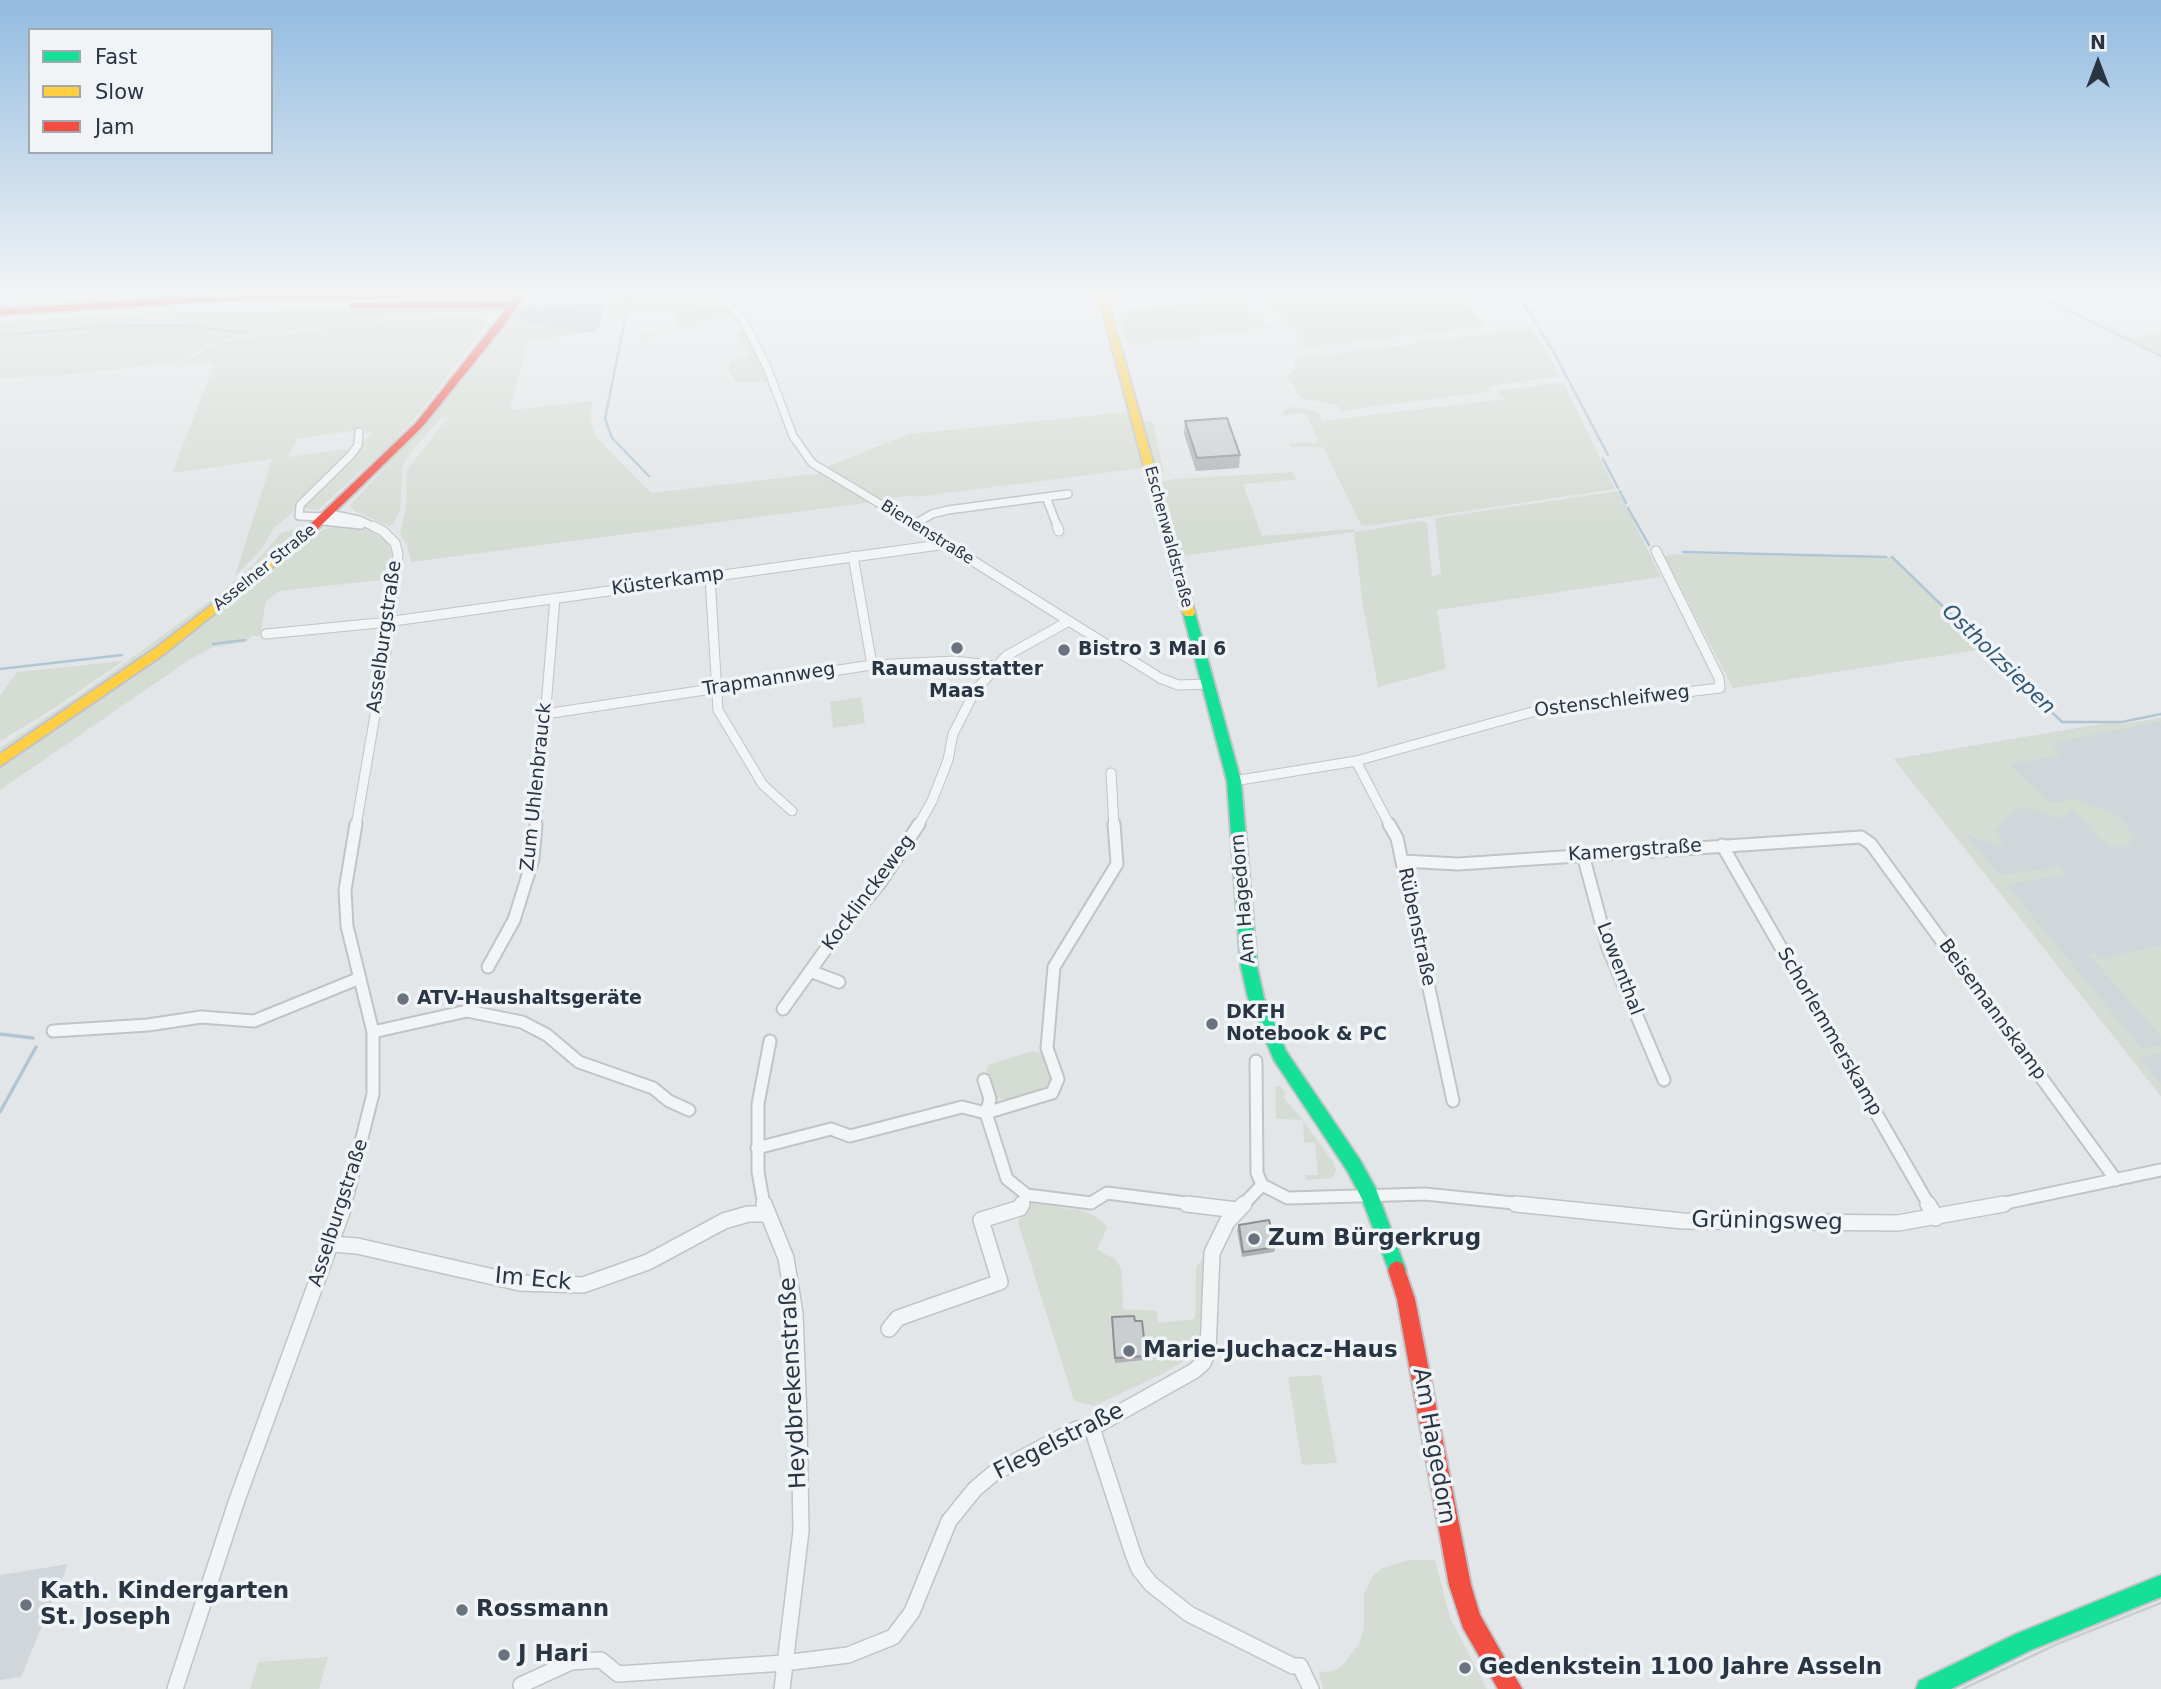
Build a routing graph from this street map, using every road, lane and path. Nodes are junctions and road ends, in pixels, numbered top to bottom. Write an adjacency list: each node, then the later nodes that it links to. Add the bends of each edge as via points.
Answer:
1 (460, 373): 7 (main road, Asselner Straße, via 419,425)
2 (769, 373): 8 (street, Bienenstraße, via 787,423 807,459)
3 (1123, 373): 20 (main road, Eschenwaldstraße)
4 (359, 432): 7 (street, Asselburgstraße, via 351,455 300,505 299,516)
5 (1068, 494): 6 (street)
6 (1046, 497): 8 (street, via 948,510); 9 (street)
7 (326, 517): 16 (street, Asselburgstraße, via 370,526 388,534 395,543 398,554); 23 (main road, Asselner Straße, via 160,651)
8 (915, 524): 10 (street, Bienenstraße)
9 (1059, 531)
10 (946, 544): 12 (street, Küsterkamp); 15 (street, Bienenstraße)
11 (1656, 551): 24 (street, Ostenschleifweg, via 1719,677 1720,688 1543,709)
12 (853, 556): 13 (street, Küsterkamp); 18 (street)
13 (710, 577): 14 (street, Küsterkamp); 21 (street)
14 (555, 598): 16 (street, Küsterkamp); 22 (street, Zum Uhlenbrauck)
15 (1069, 621): 19 (street, Kocklinckeweg); 20 (street, Bienenstraße, via 1170,683)
16 (390, 622): 17 (street, Küsterkamp); 34 (street, Asselburgstraße, via 345,890 347,926)
17 (266, 635)
18 (872, 665): 19 (street, Trapmannweg, via 955,661); 21 (street, Trapmannweg)
19 (995, 666): 33 (street, Kocklinckeweg, via 962,712 936,790 908,844)
20 (1208, 684): 26 (main road, Eschenwaldstraße)
21 (717, 688): 22 (street, Trapmannweg); 27 (street, via 718,710 752,767 763,785)
22 (545, 714): 32 (street, Zum Uhlenbrauck, via 533,859 514,920)
23 (0, 761)
24 (1356, 761): 26 (street, Ostenschleifweg); 31 (street, Rübenstraße, via 1397,838)
25 (1111, 774): 45 (street, via 1117,864 1054,967 1047,1048 1058,1079 1056,1087 1052,1093)
26 (1234, 781): 51 (main road, Am Hagedorn, via 1249,967 1256,998 1280,1055)
27 (792, 811)
28 (1867, 840): 29 (street, Kamergstraße, via 1853,836); 48 (street, Beisemannskamp)
29 (1721, 845): 30 (street, Kamergstraße); 54 (street, Schorlemmerskamp)
30 (1583, 855): 31 (street, Kamergstraße, via 1458,864); 42 (street, Lowenthal, via 1608,948)
31 (1403, 861): 43 (street, Rübenstraße)
32 (488, 967)
33 (810, 971): 35 (street, Kocklinckeweg); 36 (street, Kocklinckeweg)
34 (360, 978): 37 (street, via 254,1021 201,1017); 38 (street, Asselburgstraße)
35 (839, 982)
36 (783, 1009)
37 (53, 1031)
38 (373, 1032): 44 (street, via 467,1011 522,1022 547,1035 579,1062 653,1088); 55 (street, Asselburgstraße, via 373,1094 367,1128)
39 (770, 1041): 46 (street, Heydbrekenstraße, via 758,1104)
40 (1256, 1061): 49 (street, via 1257,1172)
41 (984, 1080): 45 (street, via 990,1099)
42 (1664, 1080)
43 (1452, 1101)
44 (689, 1110)
45 (986, 1113): 46 (street, via 962,1107 850,1136 831,1129); 50 (street, via 1007,1179)
46 (757, 1148): 53 (street, Heydbrekenstraße)
47 (2161, 1171): 48 (street, Grüningsweg)
48 (2116, 1180): 54 (street, Grüningsweg)
49 (1262, 1185): 51 (street, via 1288,1198); 52 (street, Flegelstraße)
50 (1027, 1195): 52 (street, via 1091,1203 1107,1193); 56 (street, via 1020,1208 981,1220 1000,1282 898,1318)
51 (1370, 1195): 54 (street, Grüningsweg, via 1425,1194 1683,1221 1898,1223); 64 (main road, Am Hagedorn, via 1406,1299 1460,1585 1471,1620)
52 (1237, 1209): 57 (street, Flegelstraße, via 1212,1253 1208,1351 1203,1363)
53 (766, 1214): 55 (street, Im Eck, via 724,1221 648,1262 583,1285 520,1283); 59 (street, Heydbrekenstraße, via 786,1258 795,1314 801,1531)
54 (1936, 1218)
55 (331, 1244): 61 (street, Asselburgstraße, via 237,1500)
56 (889, 1329)
57 (1092, 1428): 59 (street, Flegelstraße, via 1062,1436 994,1473 975,1489 949,1521 912,1612 893,1637 848,1655); 63 (street, via 1133,1554 1151,1584 1189,1614 1300,1666)
58 (2161, 1586): 65 (main road, via 2024,1642)
59 (784, 1663): 60 (street, Flegelstraße, via 618,1674 601,1660 571,1662); 62 (street, Heydbrekenstraße)
60 (521, 1685)
61 (175, 1689)
62 (782, 1689)
63 (1311, 1689)
64 (1511, 1689)
65 (1927, 1689)

